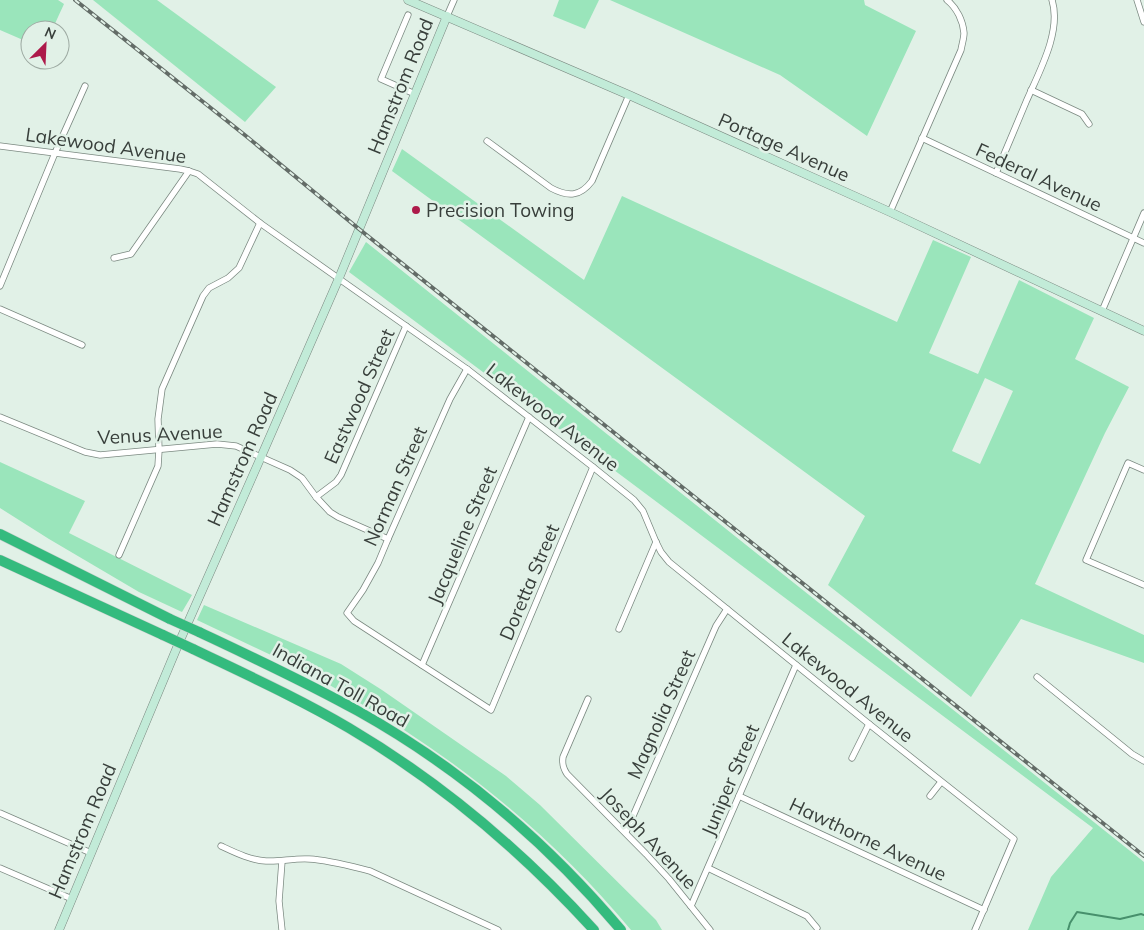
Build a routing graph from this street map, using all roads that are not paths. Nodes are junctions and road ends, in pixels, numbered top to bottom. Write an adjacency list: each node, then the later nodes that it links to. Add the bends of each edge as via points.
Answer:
1 (408, 0): 7 (street, Portage Avenue)
2 (454, 0): 7 (street, Hamstrom Road)
3 (947, 0): 14 (street, via 960,17 964,34 962,50)
4 (1052, 0): 10 (street, via 1054,14 1048,50)
5 (1137, 0): 8 (street)
6 (408, 15): 11 (street, via 381,79)
7 (447, 16): 11 (street, Hamstrom Road); 12 (street, Portage Avenue)
8 (1144, 22)
9 (85, 86): 17 (street)
10 (1031, 90): 13 (street, via 1082,114); 19 (street)
11 (415, 94): 26 (street, Hamstrom Road)
12 (629, 95): 15 (street, via 592,181 579,193 561,194); 20 (street, Portage Avenue)
13 (1089, 124)
14 (922, 138): 19 (street, Federal Avenue); 20 (street)
15 (487, 141)
16 (0, 146): 17 (street, Lakewood Avenue)
17 (55, 153): 18 (street, Lakewood Avenue); 27 (street)
18 (189, 171): 22 (street, Lakewood Avenue, via 198,174); 25 (street, via 131,254)
19 (996, 173): 23 (street, Federal Avenue)
20 (890, 212): 29 (street, Portage Avenue)
21 (1144, 213): 23 (street)
22 (260, 223): 26 (street, Lakewood Avenue); 36 (street, via 239,268 209,288 203,296 162,389 158,419)
23 (1133, 238): 24 (street, Federal Avenue); 29 (street)
24 (1144, 243)
25 (114, 258)
26 (339, 278): 30 (street, Lakewood Avenue); 37 (street, Hamstrom Road)
27 (0, 286)
28 (0, 309): 32 (street)
29 (1102, 311): 31 (street, Portage Avenue)
30 (406, 326): 33 (street, Lakewood Avenue); 40 (street, Eastwood Street, via 341,475)
31 (1144, 331)
32 (82, 345)
33 (467, 369): 35 (street, Lakewood Avenue); 42 (street, Norman Street, via 450,399)
34 (0, 417): 36 (street, Venus Avenue, via 85,452 100,455)
35 (529, 417): 38 (street, Lakewood Avenue); 49 (street, Jacqueline Street)
36 (159, 450): 37 (street, Venus Avenue, via 217,444 236,446); 44 (street, via 158,466)
37 (261, 457): 40 (street, Venus Avenue, via 302,478); 62 (street, Hamstrom Road)
38 (594, 467): 43 (street, Lakewood Avenue, via 634,500 643,511); 49 (street, Doretta Street, via 491,710)
39 (1144, 470): 46 (street, via 1128,463 1086,560)
40 (316, 497): 42 (street, Venus Avenue, via 330,512)
41 (0, 534): 74 (highway, Indiana Toll Road, bridge, via 305,683 394,733 491,802 581,885)
42 (388, 539): 49 (street, Norman Street, via 378,563 347,613 354,621)
43 (656, 542): 47 (street, Lakewood Avenue, via 669,562); 48 (street)
44 (119, 555)
45 (0, 560): 73 (highway, Indiana Toll Road, bridge, via 192,649 349,728 480,819 541,874)
46 (1144, 585)
47 (727, 608): 50 (street, Lakewood Avenue); 60 (street, Magnolia Street, via 716,626)
48 (619, 629)
49 (422, 665)
50 (796, 666): 53 (street, Lakewood Avenue); 57 (street, Juniper Street)
51 (1038, 677): 55 (street)
52 (588, 699): 60 (street, Joseph Avenue, via 563,757 563,768)
53 (869, 724): 54 (street); 56 (street, Lakewood Avenue)
54 (852, 758)
55 (1144, 761)
56 (941, 782): 58 (street); 68 (street, Lakewood Avenue, via 1014,839)
57 (739, 796): 65 (street, Juniper Street); 68 (street, Hawthorne Avenue)
58 (930, 796)
59 (0, 813): 62 (street)
60 (626, 832): 67 (street, Joseph Avenue)
61 (222, 846): 63 (street, via 249,858)
62 (91, 852): 66 (street, Hamstrom Road)
63 (282, 861): 71 (street); 72 (street, via 309,859 349,865)
64 (0, 868): 66 (street)
65 (708, 868): 67 (street, Juniper Street); 69 (street, via 808,916)
66 (72, 898): 70 (street, Hamstrom Road)
67 (691, 906): 75 (street, Joseph Avenue)
68 (984, 910): 76 (street)
69 (817, 928)
70 (59, 930)
71 (282, 930)
72 (498, 930)
73 (594, 930)
74 (621, 930)
75 (710, 930)
76 (976, 930)

